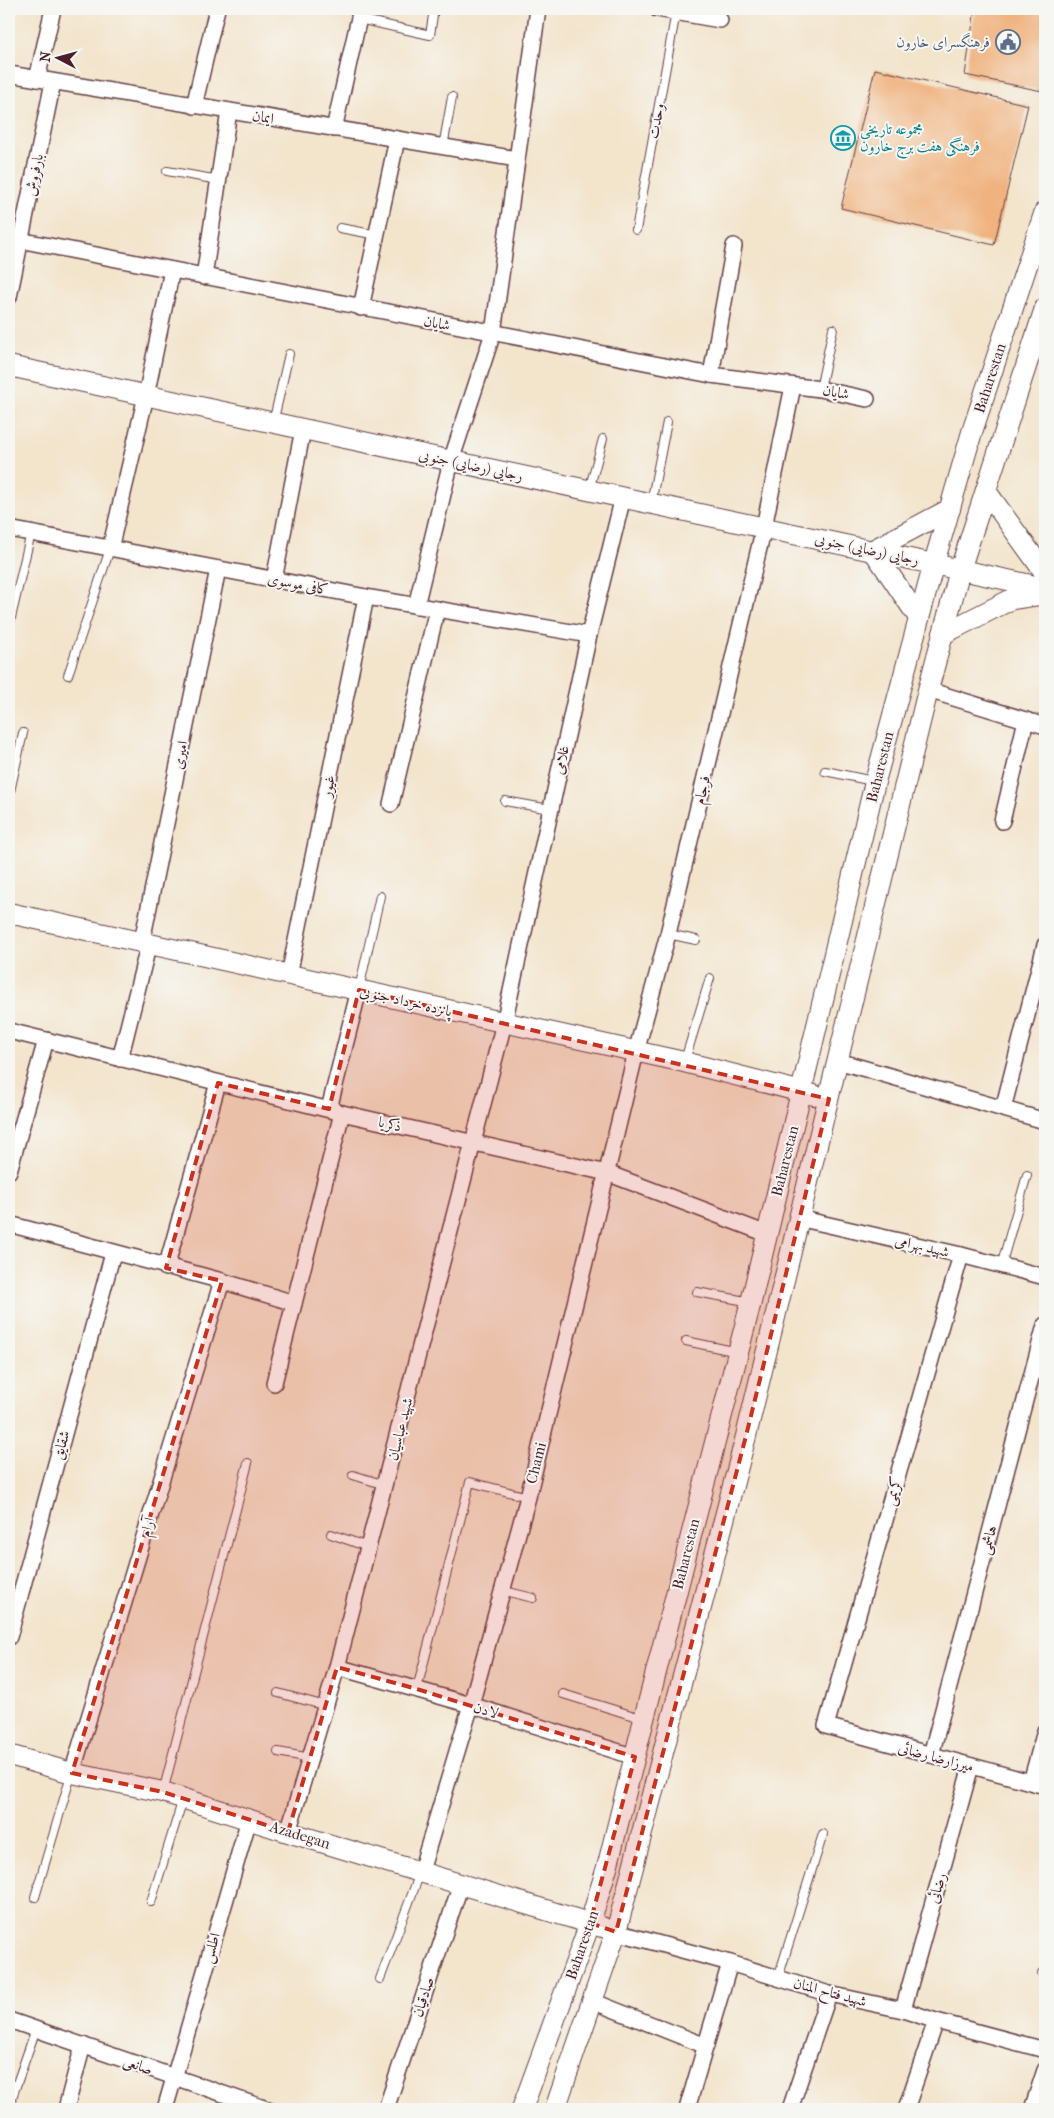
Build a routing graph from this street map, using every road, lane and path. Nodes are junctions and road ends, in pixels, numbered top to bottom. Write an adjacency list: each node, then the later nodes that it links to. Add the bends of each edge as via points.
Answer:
1 (53, 9): 10 (street)
2 (217, 9): 13 (street)
3 (434, 9): 7 (lane, via 430,36)
4 (538, 9): 18 (street)
5 (657, 9): 6 (street)
6 (676, 12): 8 (street); 23 (lane, وحدت)
7 (360, 14): 15 (street)
8 (720, 20)
9 (9, 74): 10 (street, ایمان)
10 (37, 79): 11 (street, ایمان)
11 (53, 82): 13 (street, ایمان); 25 (street, بارفروش)
12 (452, 97): 17 (lane)
13 (194, 106): 14 (street, ایمان)
14 (229, 111): 15 (street, ایمان); 20 (street)
15 (334, 129): 16 (street, ایمان)
16 (397, 139): 17 (street, ایمان); 24 (street)
17 (443, 147): 18 (street, ایمان)
18 (517, 159): 33 (street)
19 (167, 172): 20 (lane)
20 (219, 180): 28 (street)
21 (1045, 211): 44 (main road, Baharestan)
22 (340, 228): 24 (lane)
23 (636, 230)
24 (377, 235): 30 (street)
25 (15, 239): 27 (street, شایان); 29 (street, بارفروش)
26 (734, 246): 36 (street)
27 (172, 270): 28 (street, شایان); 39 (street)
28 (204, 277): 30 (street, شایان)
29 (9, 297)
30 (361, 308): 33 (street, شایان)
31 (1045, 308): 46 (main road, Baharestan)
32 (833, 329): 38 (lane)
33 (493, 333): 36 (street, شایان); 47 (street)
34 (289, 354): 41 (lane)
35 (9, 366): 39 (main road, رجایی (رضایی) جنوبی)
36 (711, 375): 37 (street, شایان)
37 (793, 386): 38 (street, شایان); 53 (street, فرجام)
38 (820, 389): 40 (street, شایان)
39 (146, 396): 41 (main road, رجایی (رضایی) جنوبی); 56 (street)
40 (867, 399)
41 (273, 422): 43 (main road, رجایی (رضایی) جنوبی)
42 (666, 422): 51 (lane)
43 (303, 429): 47 (main road, رجایی (رضایی) جنوبی); 62 (street)
44 (972, 432): 46 (main road, via 974,440 983,449 990,450); 52 (main road, Baharestan)
45 (602, 439): 48 (lane)
46 (1002, 441): 49 (main road, Baharestan)
47 (452, 461): 48 (main road, رجایی (رضایی) جنوبی); 66 (street)
48 (589, 490): 50 (main road, رجایی (رضایی) جنوبی)
49 (986, 491): 60 (main road, Baharestan); 61 (main road)
50 (623, 497): 51 (main road, رجایی (رضایی) جنوبی); 71 (street, غلامی)
51 (651, 503): 53 (main road, رجایی (رضایی) جنوبی)
52 (950, 509): 57 (main road); 58 (main road, Baharestan)
53 (764, 527): 57 (main road, رجایی (رضایی) جنوبی); 87 (street, فرجام)
54 (9, 528): 55 (street, کافی موسوی)
55 (31, 533): 56 (street, کافی موسوی); 69 (lane)
56 (110, 549): 59 (street, کافی موسوی); 73 (lane)
57 (873, 550): 58 (main road, رجایی (رضایی) جنوبی); 68 (main road)
58 (934, 563): 60 (main road, رجایی (رضایی) جنوبی); 68 (main road, Baharestan)
59 (218, 569): 62 (street, کافی موسوی); 89 (street, امیری)
60 (960, 570): 63 (main road, رجایی (رضایی) جنوبی); 70 (main road, Baharestan)
61 (1045, 573)
62 (274, 580): 65 (street, کافی موسوی)
63 (1045, 588)
64 (1045, 594): 70 (main road, via 1012,599)
65 (366, 597): 66 (street, کافی موسوی); 91 (street, غیور)
66 (416, 606): 67 (street, کافی موسوی)
67 (437, 609): 71 (street, کافی موسوی); 82 (street)
68 (919, 618): 72 (main road, Baharestan)
69 (9, 626)
70 (943, 634): 74 (main road, Baharestan)
71 (589, 635): 83 (street, غلامی)
72 (905, 673): 74 (main road, via 920,671 926,675); 79 (main road, Baharestan)
73 (68, 675)
74 (929, 686): 75 (street); 99 (main road, Baharestan)
75 (1026, 720): 76 (street); 84 (street)
76 (1045, 726)
77 (23, 733): 80 (lane)
78 (825, 771): 79 (lane)
79 (875, 782): 102 (main road, Baharestan)
80 (9, 796)
81 (505, 801): 83 (lane)
82 (391, 804)
83 (550, 809): 94 (street, غلامی)
84 (1002, 821)
85 (380, 896): 93 (lane)
86 (9, 913): 89 (main road, پانزده خرداد جنوبی)
87 (668, 934): 88 (lane); 97 (street, فرجام)
88 (696, 940)
89 (146, 942): 91 (main road, پانزده خرداد جنوبی); 98 (street, امیری)
90 (1045, 945): 104 (street)
91 (289, 975): 93 (main road, پانزده خرداد جنوبی)
92 (710, 978): 100 (lane)
93 (358, 990): 94 (main road, پانزده خرداد جنوبی); 105 (street)
94 (504, 1023): 97 (main road, پانزده خرداد جنوبی); 107 (street, شهید عباسیان)
95 (9, 1031): 96 (street, ذکریا)
96 (46, 1040): 98 (street, ذکریا); 108 (street)
97 (636, 1052): 100 (main road, پانزده خرداد جنوبی); 109 (street, Chami)
98 (120, 1059): 101 (street, ذکریا)
99 (838, 1061): 103 (main road, Baharestan); 104 (street)
100 (684, 1062): 102 (main road, پانزده خرداد جنوبی)
101 (218, 1084): 105 (street, ذکریا); 117 (street)
102 (802, 1093): 103 (main road, پانزده خرداد جنوبی); 113 (main road, Baharestan)
103 (829, 1099): 111 (main road, Baharestan)
104 (1003, 1108): 106 (street)
105 (336, 1111): 107 (street, ذکریا); 122 (street)
106 (1045, 1121)
107 (473, 1144): 109 (street, ذکریا); 129 (street, شهید عباسیان)
108 (9, 1171)
109 (607, 1173): 113 (street, ذکریا); 130 (street, Chami)
110 (1027, 1175): 116 (lane)
111 (798, 1218): 115 (street, شهید بهرامی); 163 (main road, Baharestan, via 746,1436)
112 (9, 1224): 114 (street)
113 (767, 1234): 121 (main road, Baharestan)
114 (113, 1253): 117 (street); 135 (street, شقایق)
115 (960, 1255): 116 (street, شهید بهرامی); 143 (street, کریمی)
116 (1001, 1266): 118 (street, شهید بهرامی)
117 (166, 1268): 119 (street)
118 (1045, 1277)
119 (222, 1281): 122 (street); 151 (street, آرام)
120 (697, 1292): 121 (lane)
121 (751, 1302): 125 (main road, Baharestan)
122 (294, 1303): 126 (street)
123 (1045, 1325): 147 (street, هاشمی)
124 (686, 1341): 125 (lane)
125 (738, 1352): 142 (main road, Baharestan)
126 (274, 1383)
127 (248, 1463): 153 (lane)
128 (353, 1475): 129 (lane)
129 (385, 1485): 132 (street, شهید عباسیان)
130 (528, 1498): 133 (street, Chami); 137 (lane, via 470,1482)
131 (331, 1534): 132 (lane)
132 (368, 1547): 136 (street, شهید عباسیان)
133 (501, 1590): 134 (lane); 140 (street, Chami)
134 (533, 1598)
135 (9, 1637)
136 (337, 1667): 137 (street, لادن); 141 (street, شهید عباسیان)
137 (417, 1689): 140 (street, لادن)
138 (278, 1692): 141 (lane)
139 (563, 1694): 142 (lane)
140 (471, 1705): 148 (street, لادن); 158 (street, Chami)
141 (326, 1706): 149 (street, شهید عباسیان)
142 (644, 1719): 148 (main road, Baharestan)
143 (826, 1726): 147 (street, میرزارضا رضائی)
144 (1045, 1731): 152 (street)
145 (278, 1752): 149 (lane)
146 (9, 1755): 151 (main road, Azadegan)
147 (930, 1755): 150 (street, میرزارضا رضائی)
148 (635, 1757): 162 (main road, Baharestan)
149 (311, 1758): 156 (street, شهید عباسیان)
150 (971, 1766): 152 (street, میرزارضا رضائی); 169 (street, رضائی)
151 (72, 1773): 153 (main road, Azadegan); 160 (lane)
152 (1038, 1784)
153 (163, 1792): 154 (main road, Azadegan)
154 (183, 1799): 155 (main road, Azadegan); 161 (lane)
155 (249, 1819): 156 (main road, Azadegan); 177 (street, اطلس)
156 (288, 1832): 158 (main road, Azadegan)
157 (823, 1834): 165 (lane)
158 (421, 1871): 159 (main road, Azadegan); 166 (lane)
159 (461, 1884): 162 (main road, Azadegan); 182 (street, صادقیان)
160 (35, 1897)
161 (151, 1902)
162 (590, 1923): 163 (main road, Azadegan); 183 (main road, Baharestan)
163 (616, 1932): 164 (street, شهید فتاح المنان); 168 (main road, Baharestan)
164 (730, 1963): 165 (street, شهید فتاح المنان); 174 (street)
165 (778, 1978): 167 (street, شهید فتاح المنان)
166 (380, 1979)
167 (829, 1994): 169 (street, شهید فتاح المنان); 186 (street)
168 (592, 2002): 174 (street); 184 (main road, Baharestan)
169 (903, 2010): 171 (street, شهید فتاح المنان)
170 (9, 2020): 172 (street, صانعی)
171 (936, 2021): 175 (street, شهید فتاح المنان); 187 (street)
172 (36, 2029): 173 (street, صانعی); 178 (lane)
173 (83, 2045): 177 (street, صانعی); 179 (street)
174 (706, 2046): 185 (street)
175 (1045, 2050)
176 (1045, 2070): 188 (street)
177 (173, 2078): 180 (street); 181 (street, صانعی)
178 (9, 2106)
179 (66, 2109)
180 (165, 2109)
181 (267, 2109)
182 (386, 2109)
183 (522, 2109)
184 (555, 2109)
185 (687, 2109)
186 (790, 2109)
187 (906, 2109)
188 (1032, 2109)

